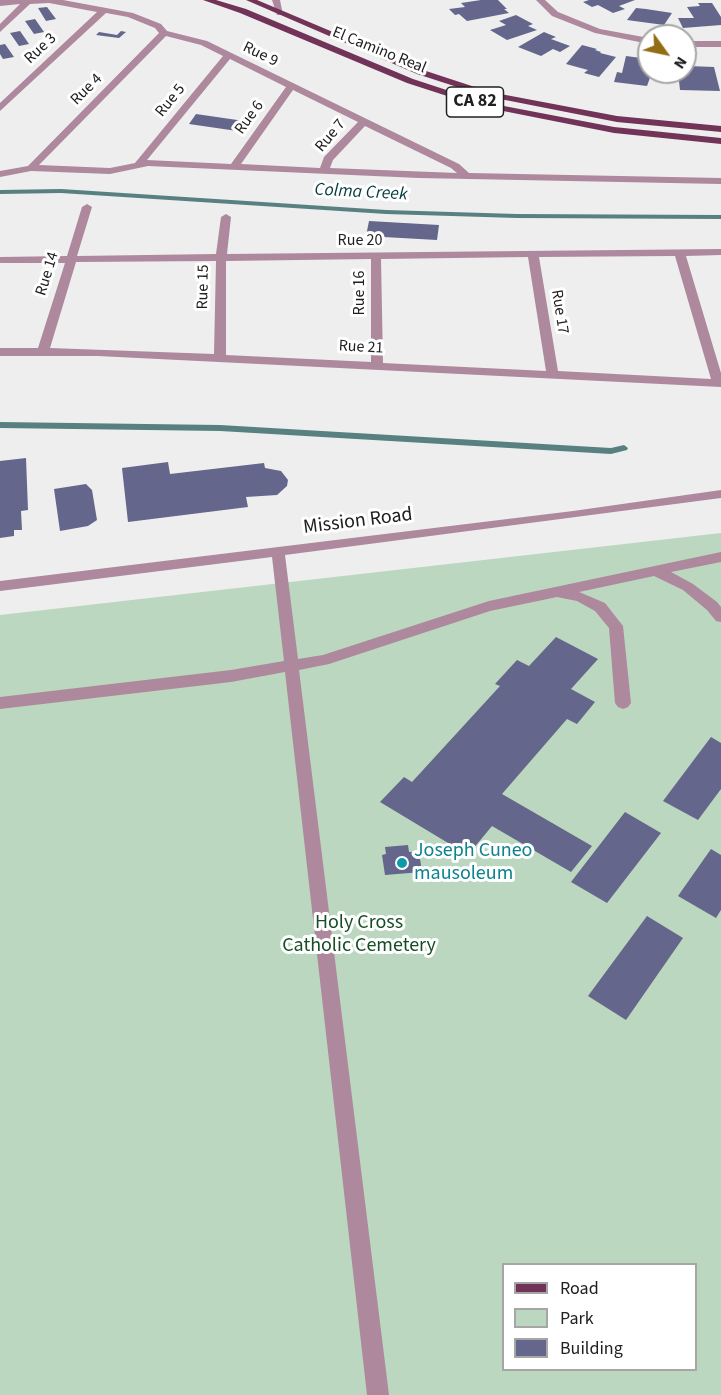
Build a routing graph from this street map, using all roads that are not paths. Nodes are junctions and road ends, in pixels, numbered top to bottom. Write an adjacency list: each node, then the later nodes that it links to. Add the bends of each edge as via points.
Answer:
1 (207, 0): 19 (main road, El Camino Real / CA 82, via 253,15 410,81 481,104 614,130)
2 (250, 0): 8 (main road, El Camino Real / CA 82)
3 (276, 0): 8 (street)
4 (540, 0): 11 (street, via 555,14 598,31)
5 (29, 1): 6 (street, Rue 9); 7 (street, Rue 9, via 49,0); 9 (street)
6 (0, 3)
7 (104, 11): 10 (street, Rue 9, via 130,15 158,26); 16 (street, Rue 3)
8 (280, 13): 18 (main road, El Camino Real / CA 82, via 420,72 488,94 617,119)
9 (0, 30)
10 (164, 33): 14 (street, Rue 9, via 204,43); 22 (street, Rue 4)
11 (637, 39)
12 (697, 44): 13 (street)
13 (721, 44)
14 (228, 56): 15 (street, Rue 9); 20 (street, Rue 5)
15 (291, 87): 17 (street, Rue 9); 21 (street, Rue 6)
16 (0, 108)
17 (363, 122): 23 (street, Rue 7, via 328,159); 25 (street, Rue 9, via 455,166)
18 (721, 129)
19 (721, 141)
20 (138, 165): 21 (street); 22 (street, via 110,171)
21 (234, 166): 23 (street)
22 (31, 168): 24 (street)
23 (324, 171): 25 (street)
24 (0, 174)
25 (466, 176): 26 (street)
26 (721, 181)
27 (87, 207): 35 (street, Rue 14)
28 (226, 217): 33 (street, Rue 15)
29 (721, 252): 30 (street, Rue 20)
30 (680, 253): 31 (street, Rue 20); 41 (street)
31 (533, 255): 32 (street, Rue 20); 40 (street, Rue 17)
32 (376, 257): 33 (street, Rue 20); 39 (street, Rue 16)
33 (221, 258): 35 (street, Rue 20); 38 (street, Rue 15)
34 (0, 260): 35 (street, Rue 20)
35 (70, 260): 36 (street, Rue 14)
36 (43, 351): 37 (street, Rue 21); 38 (street, Rue 21)
37 (0, 352)
38 (220, 358): 39 (street, Rue 21)
39 (377, 365): 40 (street, Rue 21)
40 (552, 374): 41 (street, Rue 21)
41 (719, 383)
42 (721, 494): 43 (street, Mission Road)
43 (278, 552): 46 (street, Mission Road); 49 (street)
44 (721, 556): 45 (street)
45 (658, 572): 47 (street); 48 (street, via 688,587)
46 (0, 586)
47 (554, 593): 49 (street, via 489,606 359,650); 51 (street, via 580,597 612,619 618,632)
48 (721, 617)
49 (291, 667): 50 (street); 52 (street)
50 (0, 703)
51 (623, 703)
52 (378, 1395)

